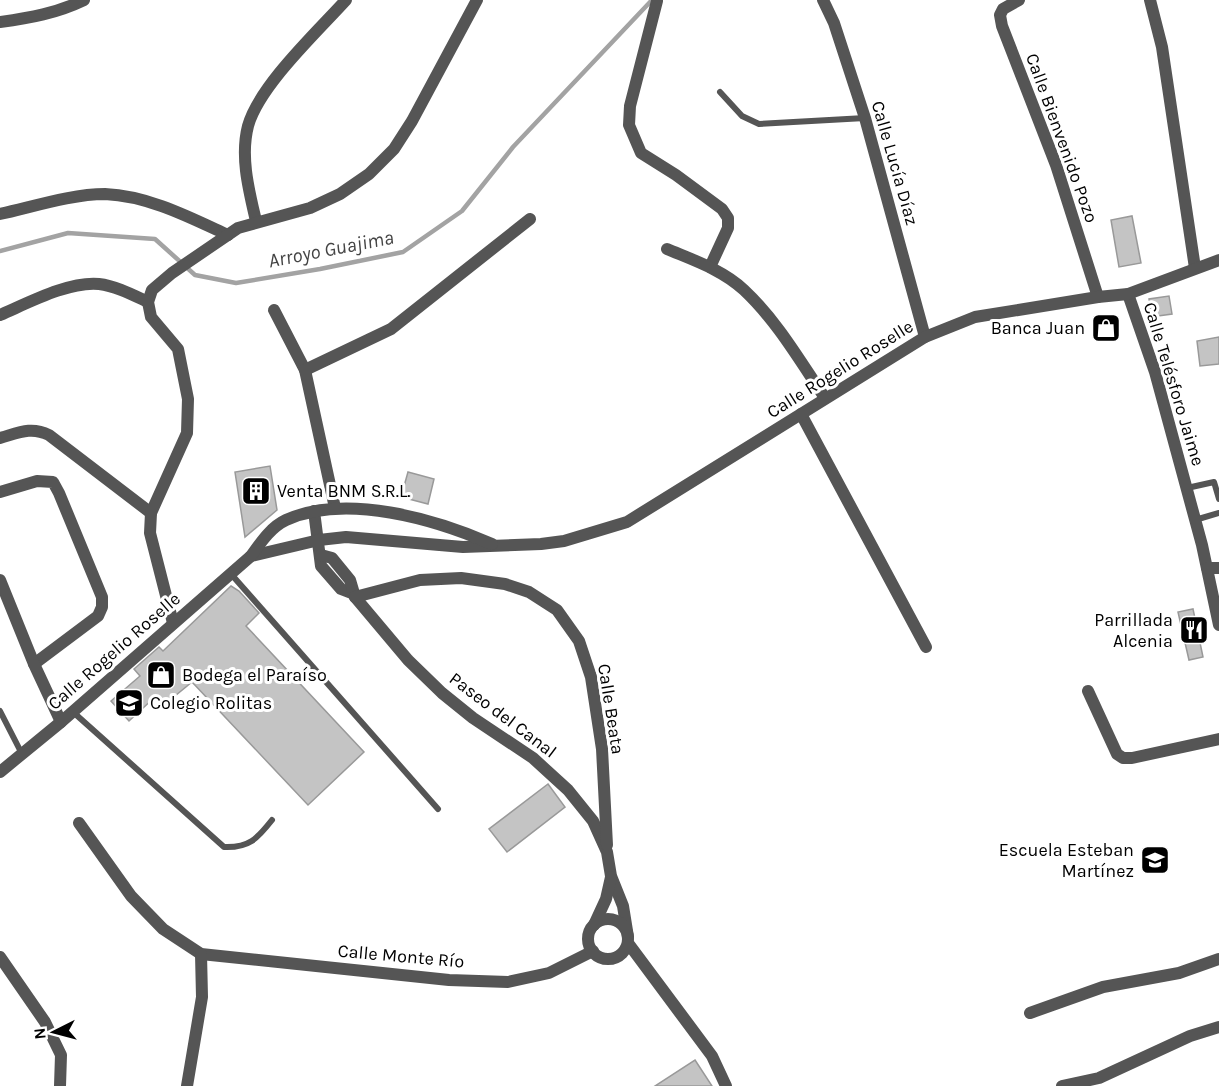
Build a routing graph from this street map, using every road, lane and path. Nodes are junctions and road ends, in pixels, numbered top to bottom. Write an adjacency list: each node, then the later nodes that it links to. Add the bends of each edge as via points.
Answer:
1 (84, 0): 8 (street, via 36,17)
2 (346, 0): 13 (street, via 273,81 248,126 245,156)
3 (477, 0): 13 (street, via 412,121 394,149 369,174 310,208)
4 (823, 0): 10 (street, Calle Lucía Díaz)
5 (1019, 0): 20 (street, Calle Bienvenido Pozo, via 1003,9 1002,26 1056,165)
6 (1150, 0): 18 (street, via 1162,47)
7 (657, 1): 17 (street, via 630,106 629,125 641,153 713,202 728,218 728,228)
8 (0, 22)
9 (720, 92): 10 (lane, via 742,116 759,124)
10 (865, 118): 24 (street, Calle Lucía Díaz)
11 (0, 214): 14 (street, via 104,194 159,205)
12 (530, 219): 25 (street, via 391,329)
13 (256, 221): 14 (street)
14 (228, 235): 21 (street, via 172,273 152,290)
15 (667, 249): 17 (street)
16 (1219, 260): 18 (street, Calle Rogelio Roselle)
17 (710, 267): 26 (street, via 743,289 773,321)
18 (1195, 268): 19 (street, Calle Rogelio Roselle)
19 (1128, 294): 20 (street, Calle Rogelio Roselle); 29 (street, Calle Telésforo Jaime, via 1155,372)
20 (1098, 297): 24 (street, Calle Rogelio Roselle, via 975,317)
21 (148, 302): 23 (street, via 99,284 67,288); 34 (street, via 151,317 178,349 188,399 187,433)
22 (274, 310): 25 (street)
23 (0, 315)
24 (925, 337): 26 (street, Calle Rogelio Roselle)
25 (305, 370): 32 (street)
26 (825, 398): 27 (street, Calle Rogelio Roselle)
27 (801, 414): 38 (street, Calle Rogelio Roselle, via 627,522 564,541); 46 (street)
28 (0, 438): 34 (street, via 39,430)
29 (1186, 489): 31 (lane, via 1214,482); 36 (street, Calle Telésforo Jaime)
30 (0, 492): 47 (street, via 37,481 53,482 102,597 98,615)
31 (1219, 499)
32 (335, 508): 33 (street, Calle Rogelio Roselle); 38 (street, Calle Rogelio Roselle, via 426,520)
33 (314, 511): 37 (street, Paseo del Canal); 39 (street, Calle Rogelio Roselle, via 285,520)
34 (151, 513): 44 (street, via 150,533)
35 (1219, 513): 36 (lane)
36 (1195, 520): 40 (street, Calle Telésforo Jaime)
37 (319, 540): 38 (street, Calle Rogelio Roselle, via 346,537); 39 (street, Calle Rogelio Roselle); 43 (street, Paseo del Canal, via 321,555 332,558 350,580)
38 (496, 546)
39 (251, 555): 41 (street, Calle Rogelio Roselle)
40 (1213, 568): 45 (street, Calle Telésforo Jaime)
41 (230, 574): 44 (street, Calle Rogelio Roselle); 55 (lane)
42 (0, 580): 47 (street)
43 (355, 596): 58 (street, Paseo del Canal, via 408,660 442,693 533,758 568,790 592,821); 58 (street, Calle Beata, via 420,580 461,578 506,584 529,592 557,610 579,641 591,677 602,748)
44 (174, 623): 50 (street, Calle Rogelio Roselle)
45 (1219, 625)
46 (926, 647)
47 (34, 664): 51 (street)
48 (1088, 691): 52 (street, via 1117,754 1123,758)
49 (0, 711): 53 (lane)
50 (72, 712): 51 (street, Calle Rogelio Roselle); 56 (lane, via 224,847 240,848 260,836)
51 (61, 722): 53 (street, Calle Rogelio Roselle)
52 (1219, 739)
53 (22, 754): 54 (street, Calle Rogelio Roselle)
54 (0, 772)
55 (438, 809)
56 (272, 820)
57 (79, 823): 63 (street, Calle Monte Río, via 131,896 163,929)
58 (607, 852): 59 (street, Paseo del Canal)
59 (611, 876): 60 (street, Paseo del Canal); 61 (street, Paseo del Canal, via 623,906)
60 (593, 927): 61 (street, via 610,920 622,925); 62 (street, via 589,939)
61 (628, 940): 62 (street, via 616,958 603,958); 70 (street, Paseo del Canal, via 712,1056)
62 (592, 951): 63 (street, Calle Monte Río, via 549,974 508,982 449,980)
63 (201, 954): 69 (street, via 202,997)
64 (0, 957): 68 (street, via 45,1022 61,1055)
65 (1219, 960): 66 (street, via 1179,973 1103,987)
66 (1030, 1013)
67 (1219, 1026): 71 (street, via 1099,1078)
68 (60, 1086)
69 (187, 1086)
70 (726, 1086)
71 (1062, 1086)

